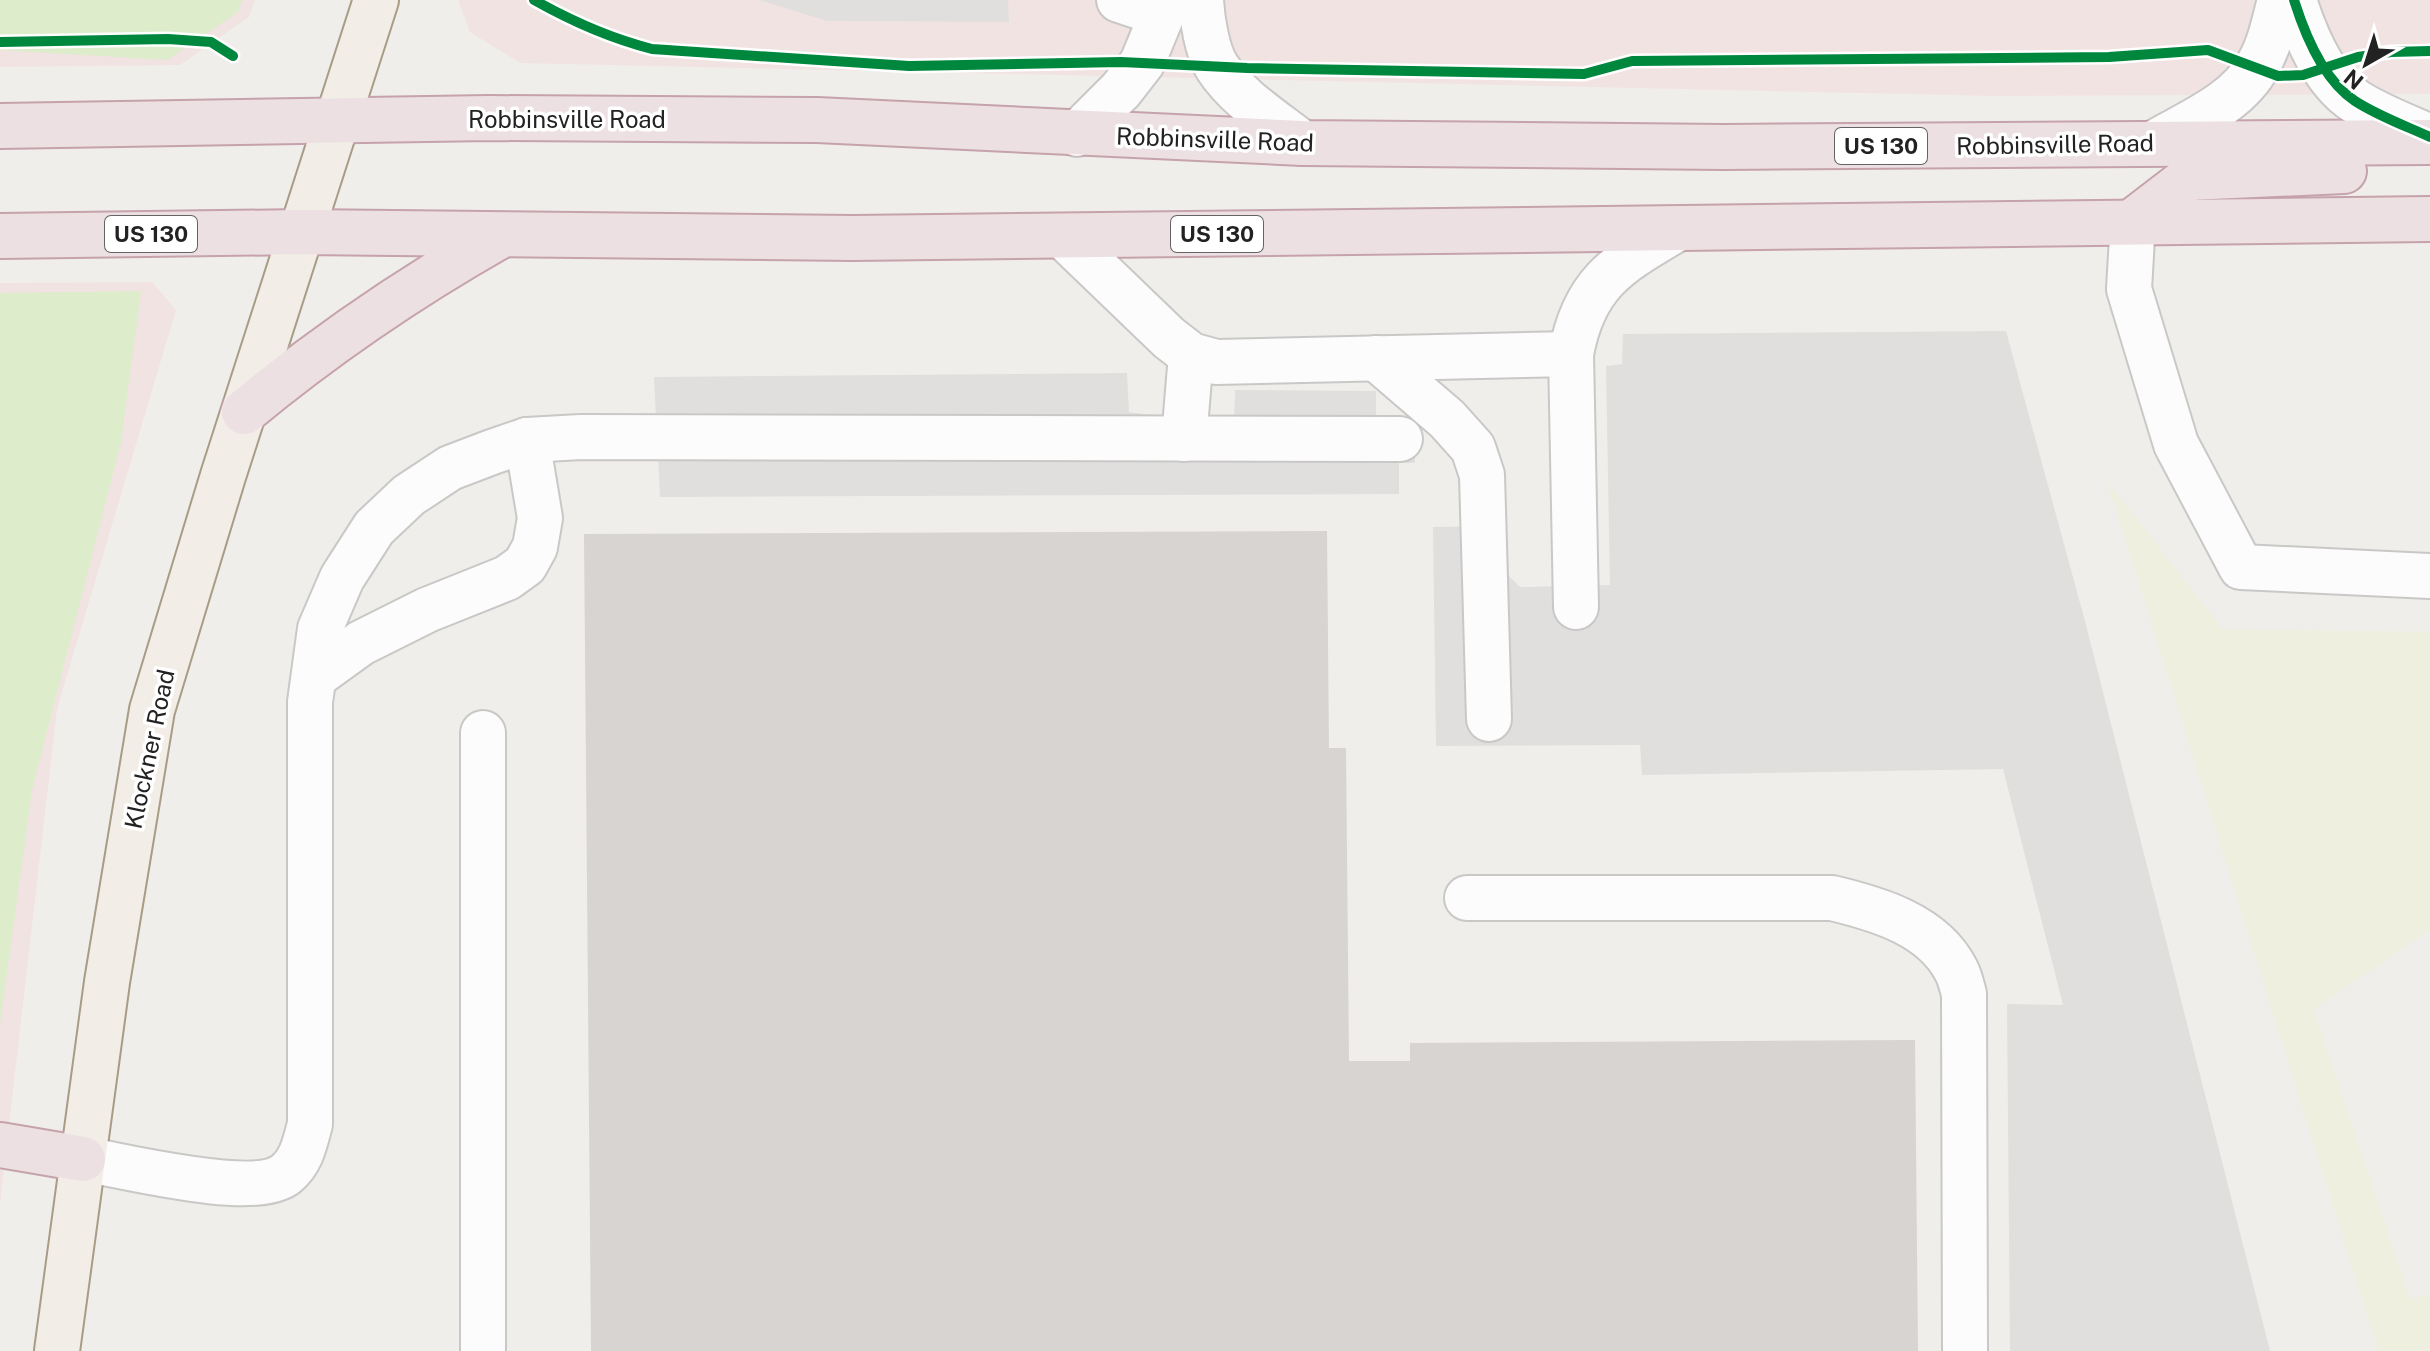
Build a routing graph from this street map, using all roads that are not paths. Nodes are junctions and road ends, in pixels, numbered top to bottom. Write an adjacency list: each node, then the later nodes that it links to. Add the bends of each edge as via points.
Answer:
1 (376, 0): 7 (main road, Klockner Road)
2 (1119, 0): 5 (street)
3 (2280, 0): 13 (street, via 2257,68 2228,100)
4 (2294, 0): 11 (street, via 2323,68 2354,100)
5 (1176, 5): 10 (street, via 1142,63); 12 (street, via 1202,20 1216,66 1242,95)
6 (0, 98): 8 (highway)
7 (337, 121): 8 (highway, Robbinsville Road / US 130); 10 (highway, Robbinsville Road / US 130, via 817,120); 17 (main road, Klockner Road)
8 (124, 123): 9 (highway, Robbinsville Road / US 130)
9 (0, 126)
10 (1077, 134): 12 (highway, Robbinsville Road / US 130)
11 (2430, 142): 13 (highway, Robbinsville Road / US 130); 15 (highway, via 2359,170 2189,178)
12 (1302, 143): 13 (highway, Robbinsville Road / US 130)
13 (2154, 143)
14 (2430, 219): 15 (highway, US 130)
15 (2133, 221): 16 (highway, US 130); 28 (street, via 2129,289 2176,444 2241,567)
16 (1677, 229): 20 (highway, US 130); 21 (street, via 1626,259 1588,298)
17 (302, 232): 18 (highway, US 130); 19 (highway, US 130); 24 (main road, Klockner Road)
18 (505, 234): 20 (highway, US 130); 24 (highway, via 399,295)
19 (0, 236)
20 (1063, 236): 22 (street)
21 (1571, 354): 23 (street); 29 (street)
22 (1191, 355): 23 (street, via 1216,362); 25 (street)
23 (1376, 358): 31 (street, via 1447,419 1473,448 1482,475)
24 (244, 412): 35 (main road, Klockner Road, via 152,710)
25 (1184, 439): 26 (street); 27 (street)
26 (1400, 439)
27 (527, 440): 30 (street, via 450,468 409,495 374,528 342,578 320,629); 30 (street, via 540,518 535,547 525,565 507,578 361,643)
28 (2430, 576)
29 (1576, 607)
30 (314, 677): 35 (street, via 310,1124 302,1154 285,1175 254,1185)
31 (1489, 719)
32 (483, 733): 37 (street)
33 (1467, 898): 38 (street, via 1832,898 1874,908 1936,945 1956,970 1964,994)
34 (0, 1145): 35 (highway)
35 (83, 1159): 36 (main road, Klockner Road)
36 (57, 1351)
37 (483, 1351)
38 (1965, 1351)

